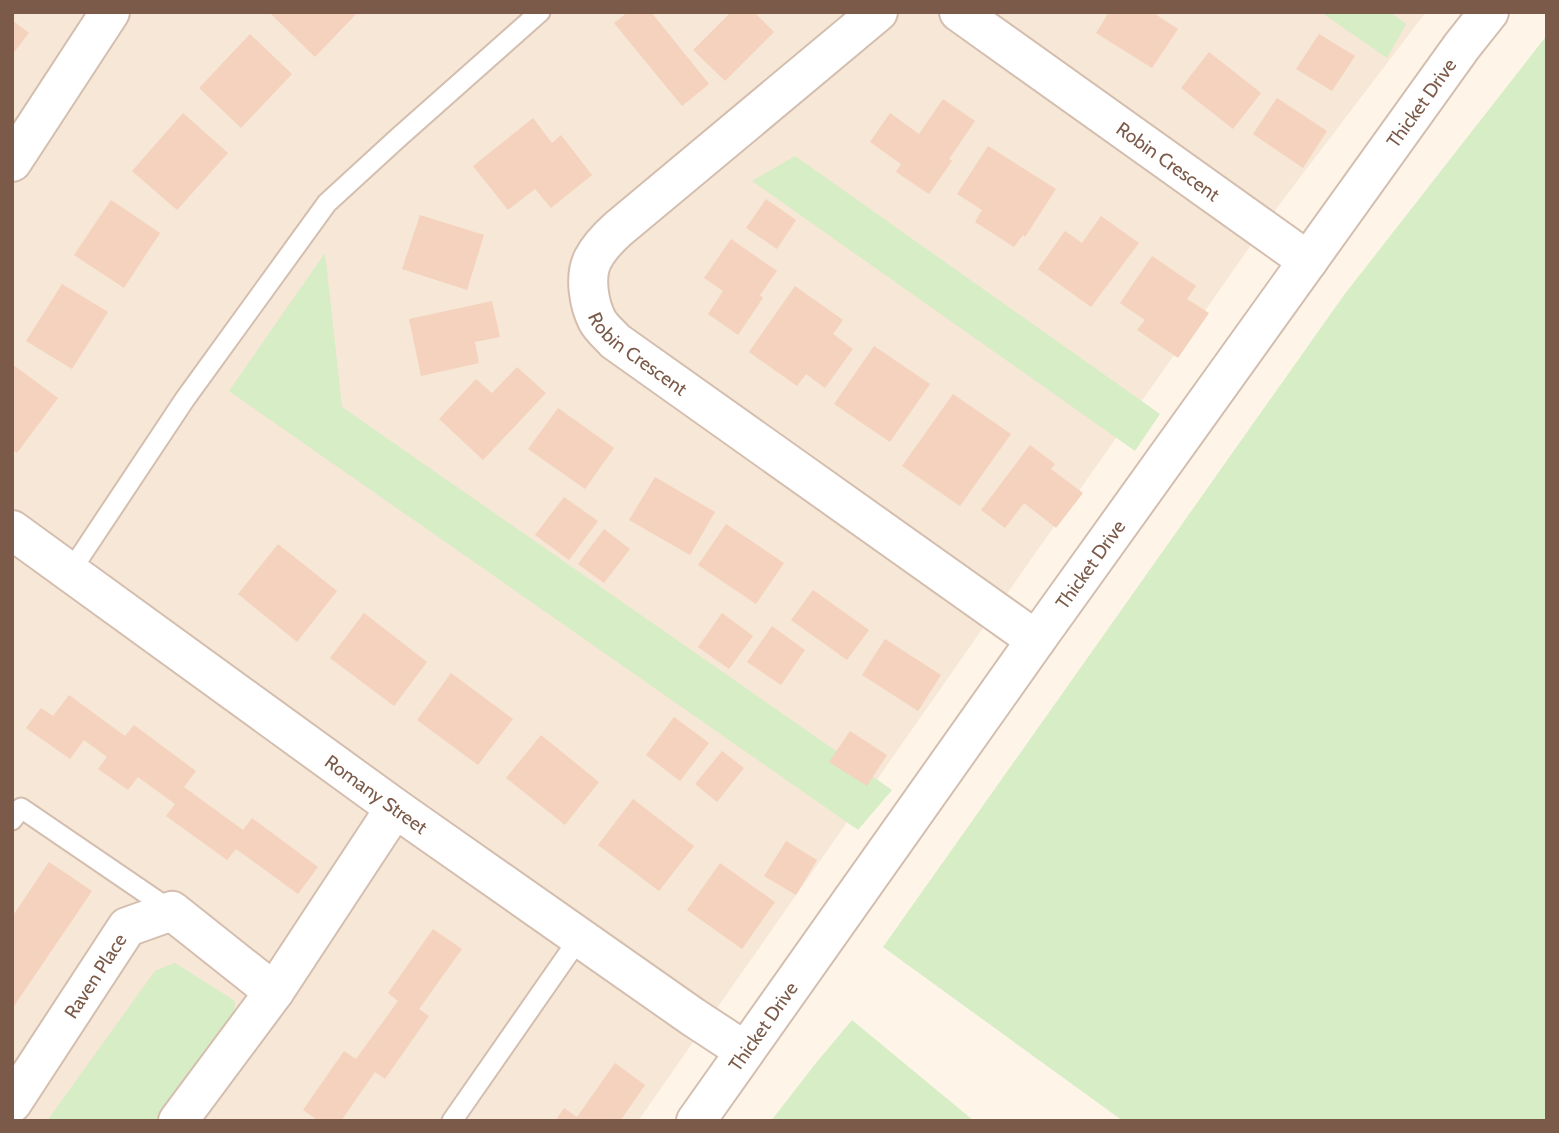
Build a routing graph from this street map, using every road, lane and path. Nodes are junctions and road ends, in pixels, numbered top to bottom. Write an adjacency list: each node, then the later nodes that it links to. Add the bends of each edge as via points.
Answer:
1 (110, 12): 6 (street)
2 (540, 12): 9 (lane, via 327,203 185,399)
3 (878, 12): 10 (street, Robin Crescent, via 601,246 591,263 591,302 598,321 615,341)
4 (959, 12): 7 (street, Robin Crescent)
5 (1489, 12): 7 (street, Thicket Drive)
6 (12, 162)
7 (1308, 261): 10 (street, Thicket Drive)
8 (12, 530): 9 (street, Romany Street)
9 (69, 572): 11 (street, Romany Street)
10 (1036, 640): 16 (street, Thicket Drive)
11 (395, 808): 14 (street, Romany Street); 15 (street)
12 (12, 820): 13 (lane, via 21,808)
13 (172, 911): 15 (street); 17 (street, Raven Place, via 127,927)
14 (580, 937): 16 (street, Romany Street); 20 (lane)
15 (274, 992): 19 (street)
16 (745, 1051): 21 (street, Thicket Drive)
17 (12, 1106): 18 (street, Raven Place)
18 (17, 1121)
19 (177, 1121)
20 (453, 1121)
21 (696, 1121)

